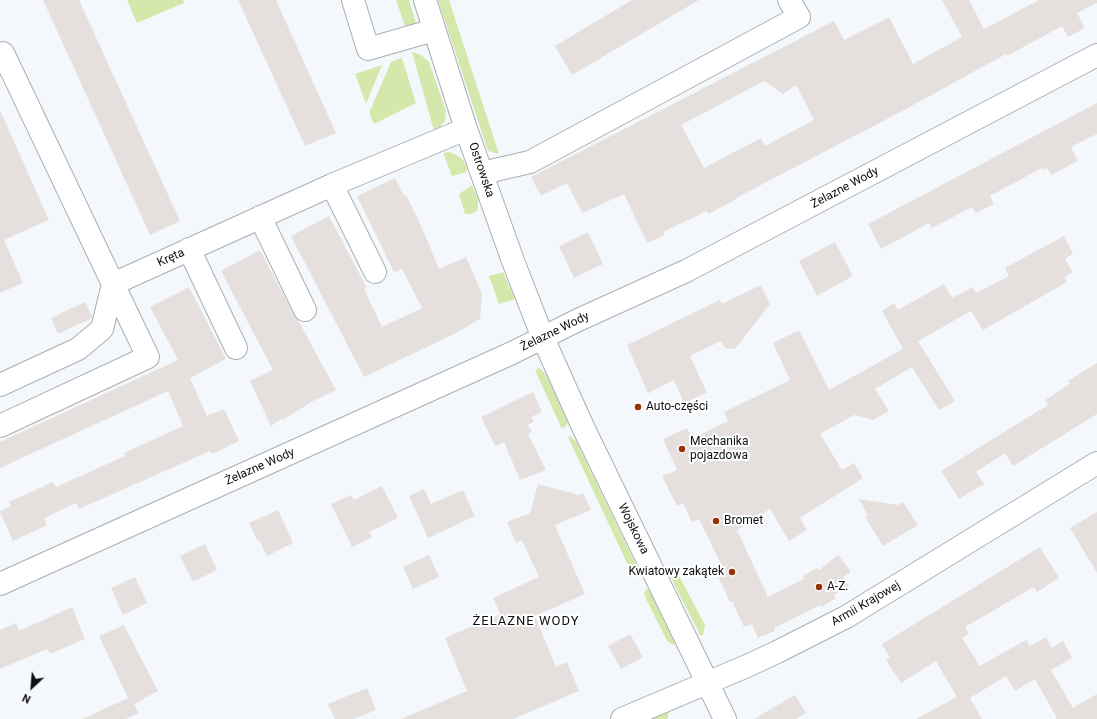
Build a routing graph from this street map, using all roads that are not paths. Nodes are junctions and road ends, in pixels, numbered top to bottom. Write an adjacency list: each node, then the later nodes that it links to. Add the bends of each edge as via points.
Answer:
1 (353, 0): 4 (street, via 368,49)
2 (425, 0): 4 (street, Ostrowska)
3 (789, 0): 8 (street, via 799,17 530,162)
4 (434, 30): 7 (street, Ostrowska)
5 (0, 54): 13 (street, via 3,53)
6 (1097, 55): 15 (street, Żelazne Wody, via 686,271)
7 (466, 129): 8 (street, Ostrowska); 9 (street, Kręta)
8 (482, 173): 15 (street, Ostrowska)
9 (332, 185): 10 (street, Kręta); 12 (street)
10 (260, 217): 11 (street, Kręta); 14 (street)
11 (189, 249): 13 (street, Kręta); 16 (street)
12 (375, 272)
13 (113, 284): 17 (street, via 102,329 78,349); 18 (street, via 148,357)
14 (305, 310)
15 (543, 338): 20 (street, Żelazne Wody); 21 (street, Wojskowa, via 583,427)
16 (236, 348)
17 (0, 385)
18 (0, 426)
19 (1097, 463): 21 (street, Armii Krajowej, via 846,617 777,652)
20 (0, 584)
21 (707, 682): 22 (street, Armii Krajowej); 23 (street, Wojskowa)
22 (622, 719)
23 (725, 719)

